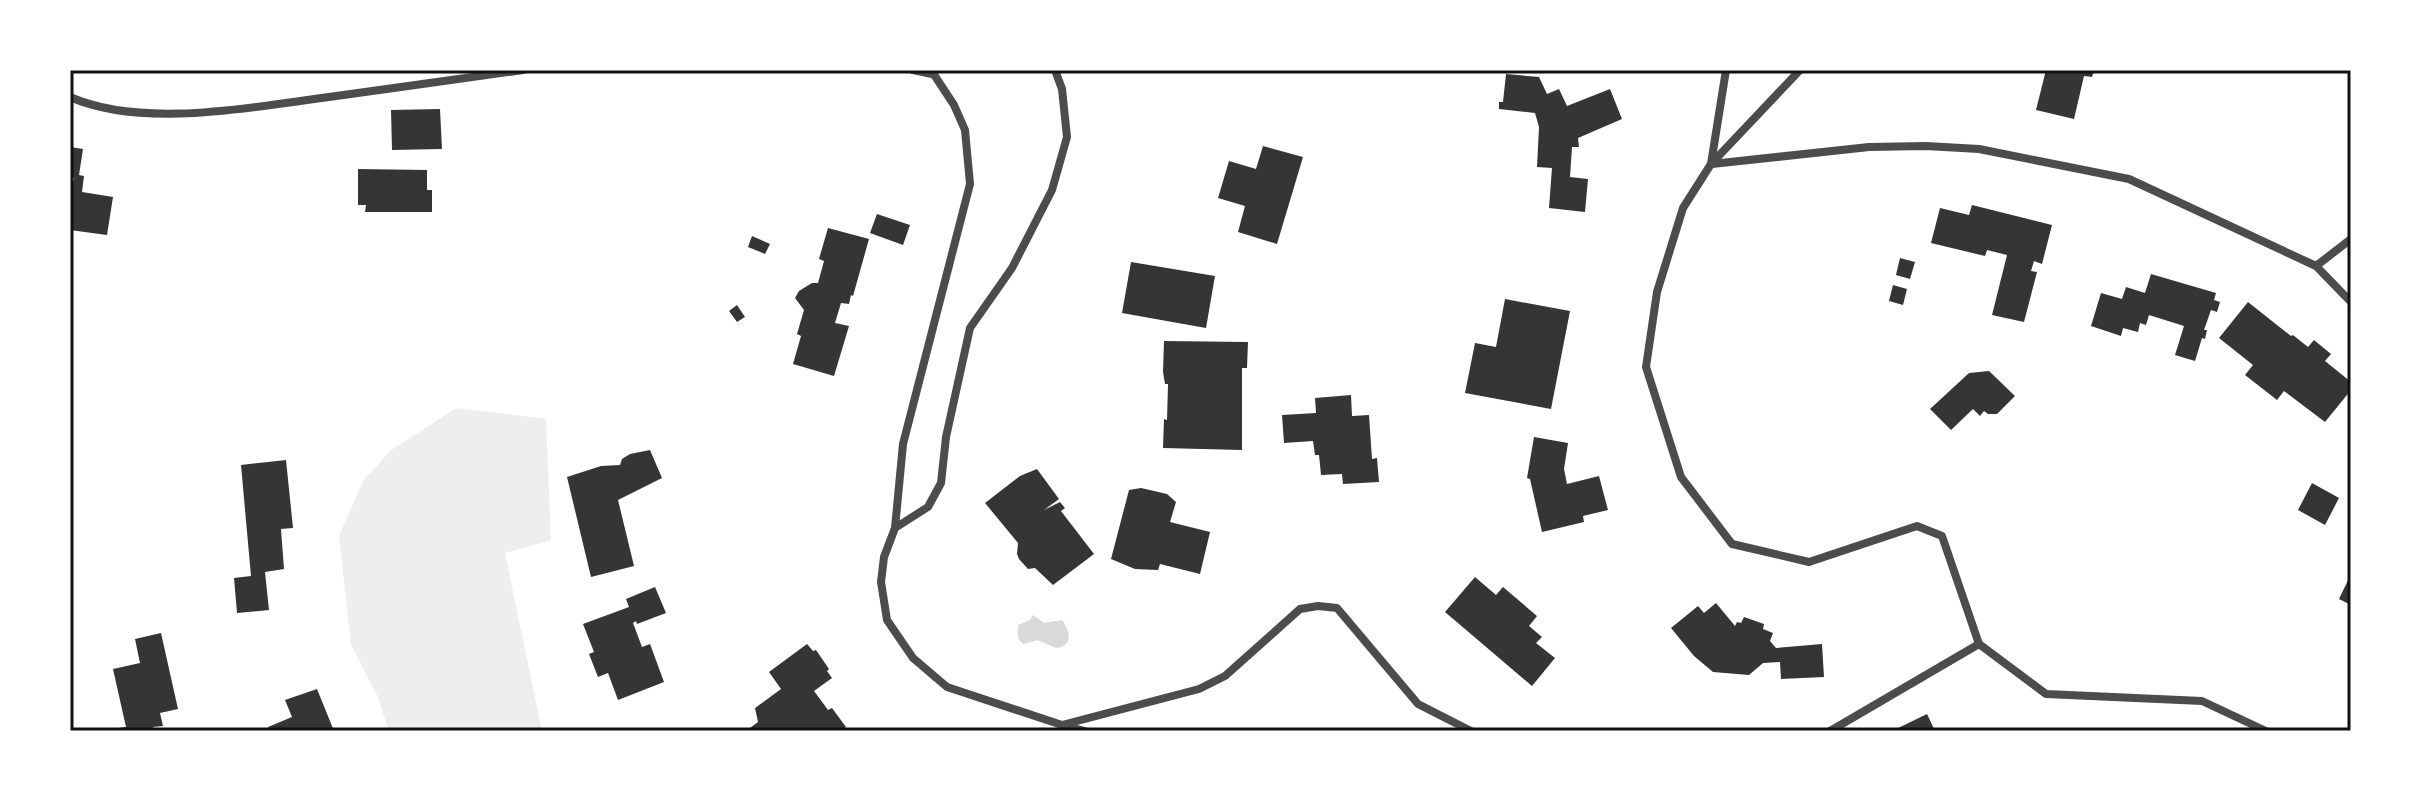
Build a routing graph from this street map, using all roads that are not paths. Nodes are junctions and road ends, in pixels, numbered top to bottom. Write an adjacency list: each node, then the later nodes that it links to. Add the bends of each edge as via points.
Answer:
1 (523, 70): 7 (street, via 213,112 122,112)
2 (913, 70): 6 (street)
3 (1055, 70): 12 (street, via 1067,137 1052,190 1012,268 970,328 941,483 928,507)
4 (1726, 70): 8 (street)
5 (1800, 70): 8 (street)
6 (931, 72): 12 (street, via 965,130 970,184 903,444)
7 (70, 97)
8 (1711, 164): 10 (street, via 1869,147 1979,149 2129,179); 13 (street, via 1683,208 1657,292 1646,367 1681,477 1732,544 1809,562 1917,526 1942,536)
9 (2351, 239): 10 (street)
10 (2316, 266): 11 (street)
11 (2351, 302)
12 (895, 528): 14 (street, via 881,582 887,620 913,658 947,687)
13 (1979, 644): 17 (street); 18 (street, via 2046,694 2202,701)
14 (1062, 725): 15 (street); 16 (street, via 1199,689 1225,676 1300,609 1318,606 1337,608 1418,704)
15 (1085, 731)
16 (1471, 731)
17 (1830, 731)
18 (2266, 731)

